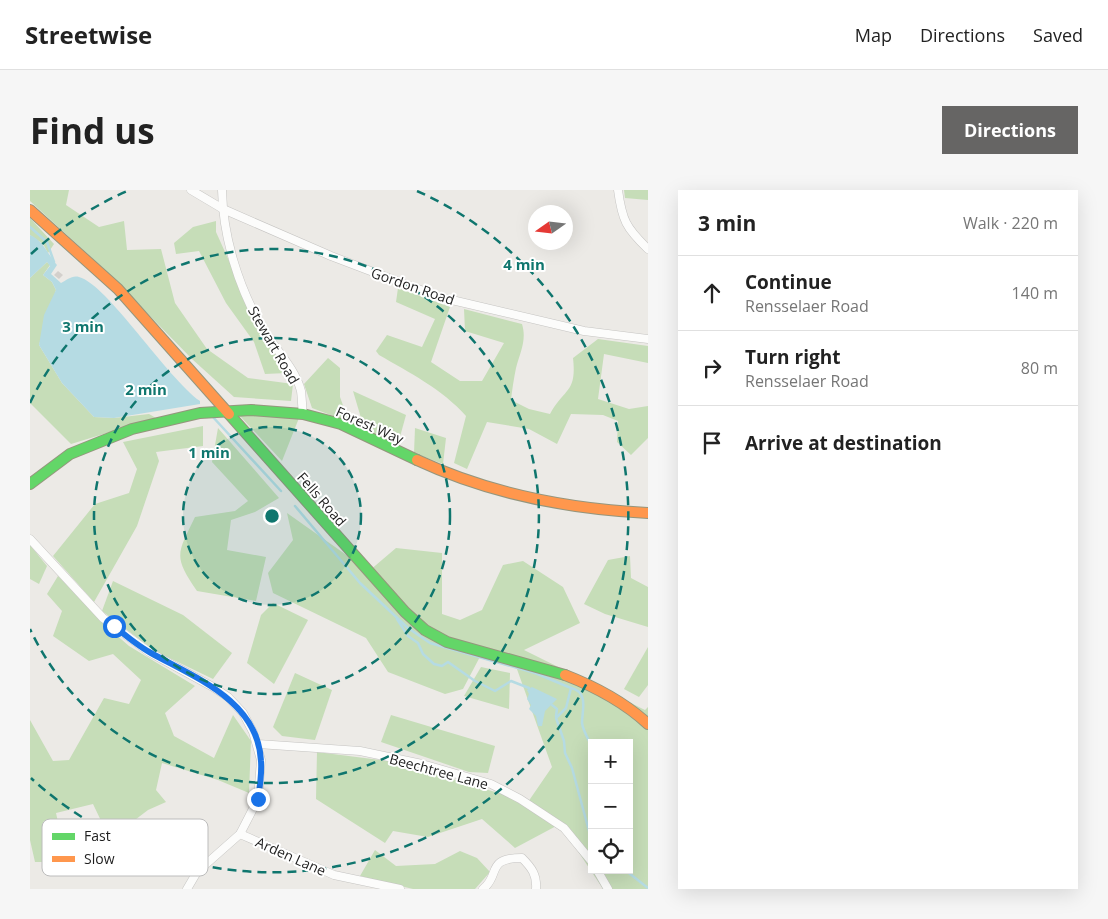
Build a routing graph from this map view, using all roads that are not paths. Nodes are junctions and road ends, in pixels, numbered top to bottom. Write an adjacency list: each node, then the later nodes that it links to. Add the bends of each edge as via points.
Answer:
1 (191, 190): 4 (street, Gordon Road)
2 (222, 190): 4 (street, Stewart Road)
3 (618, 190): 6 (street, via 626,226)
4 (223, 209): 7 (street, Gordon Road, via 331,256 439,297 584,331); 9 (street, Stewart Road, via 247,298 295,376)
5 (30, 210): 8 (street, Fells Road, via 118,289)
6 (648, 249)
7 (648, 339)
8 (226, 410): 9 (street, Forest Way); 10 (street, Forest Way, via 132,429 102,440 70,454); 13 (street, Fells Road, via 356,560 420,626 447,642 534,665 588,685 620,702)
9 (303, 414): 11 (street, Forest Way, via 342,424 428,466 482,487 557,505)
10 (30, 484)
11 (648, 513)
12 (30, 539): 14 (street, via 103,618 128,638 228,697 243,713)
13 (648, 724)
14 (258, 744): 15 (street, via 261,775 258,799); 16 (street, Beechtree Lane, via 360,751 422,764 491,784 564,828)
15 (240, 834): 17 (street); 21 (street, Arden Lane, via 334,875)
16 (588, 857)
17 (208, 862)
18 (599, 874): 24 (street)
19 (195, 876): 20 (street)
20 (187, 889)
21 (400, 889)
22 (483, 889): 23 (street, via 497,865 507,858 522,858 532,867)
23 (536, 889)
24 (608, 889)

